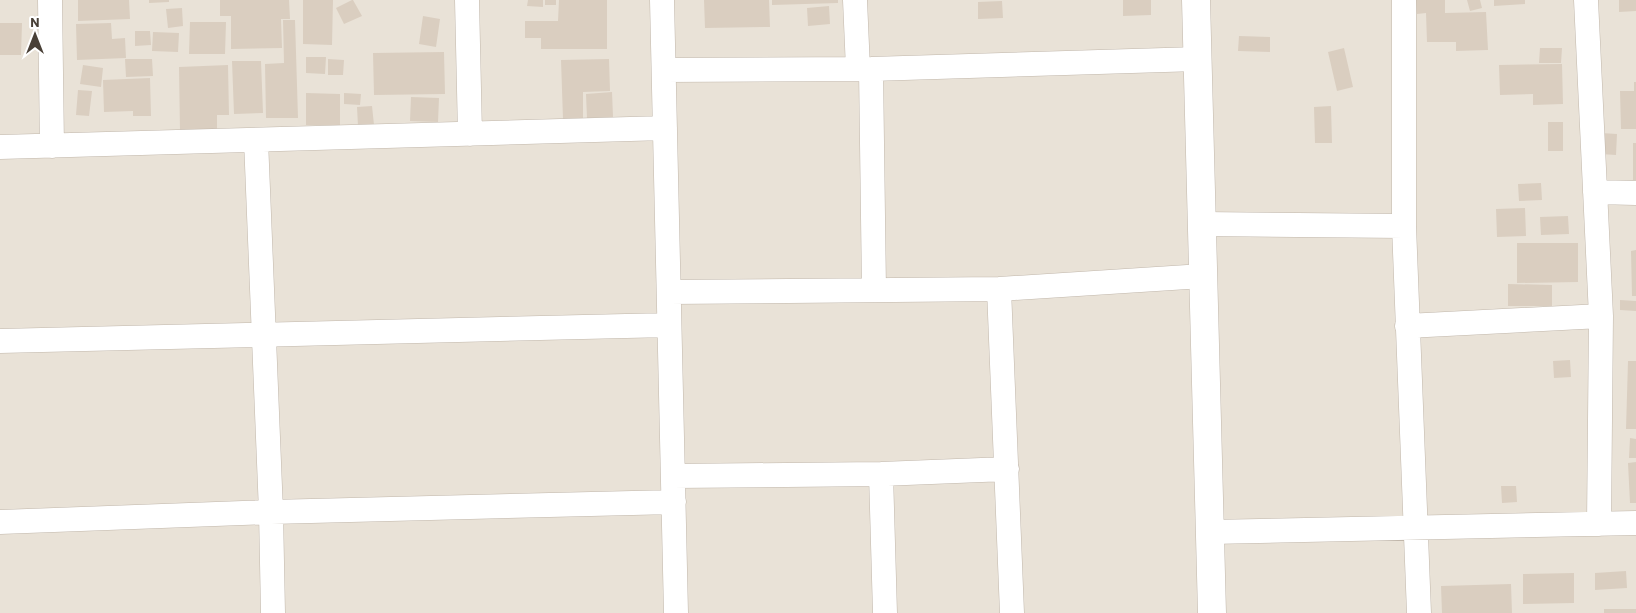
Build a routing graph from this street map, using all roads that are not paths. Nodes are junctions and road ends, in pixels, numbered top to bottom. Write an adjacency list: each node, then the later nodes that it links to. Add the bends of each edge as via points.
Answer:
1 (50, 0): 14 (street)
2 (466, 0): 12 (street)
3 (662, 0): 10 (street)
4 (856, 0): 9 (street)
5 (1196, 0): 8 (street)
6 (1404, 0): 19 (street)
7 (1586, 0): 16 (street)
8 (1198, 59): 9 (street); 18 (street)
9 (865, 69): 10 (street); 22 (street)
10 (664, 70): 11 (street)
11 (665, 128): 12 (street); 23 (street)
12 (470, 134): 13 (street)
13 (256, 140): 14 (street); 27 (street)
14 (52, 146): 15 (street)
15 (0, 147)
16 (1595, 192): 17 (street); 24 (street)
17 (1636, 193)
18 (1202, 224): 19 (street); 20 (street)
19 (1404, 226): 26 (street)
20 (1203, 276): 21 (street); 38 (street)
21 (999, 288): 22 (street); 29 (street)
22 (874, 290): 23 (street)
23 (668, 292): 25 (street)
24 (1601, 316): 26 (street); 36 (street)
25 (669, 324): 27 (street); 31 (street)
26 (1407, 326): 37 (street)
27 (264, 334): 28 (street); 33 (street)
28 (0, 341)
29 (1008, 469): 30 (street); 42 (street)
30 (881, 474): 31 (street); 41 (street)
31 (673, 476): 32 (street)
32 (674, 502): 33 (street); 40 (street)
33 (271, 512): 34 (street); 39 (street)
34 (0, 522)
35 (1636, 523): 36 (street)
36 (1599, 524): 37 (street)
37 (1416, 527): 38 (street); 44 (street)
38 (1210, 532): 43 (street)
39 (273, 613)
40 (676, 613)
41 (885, 613)
42 (1012, 613)
43 (1212, 613)
44 (1419, 613)

